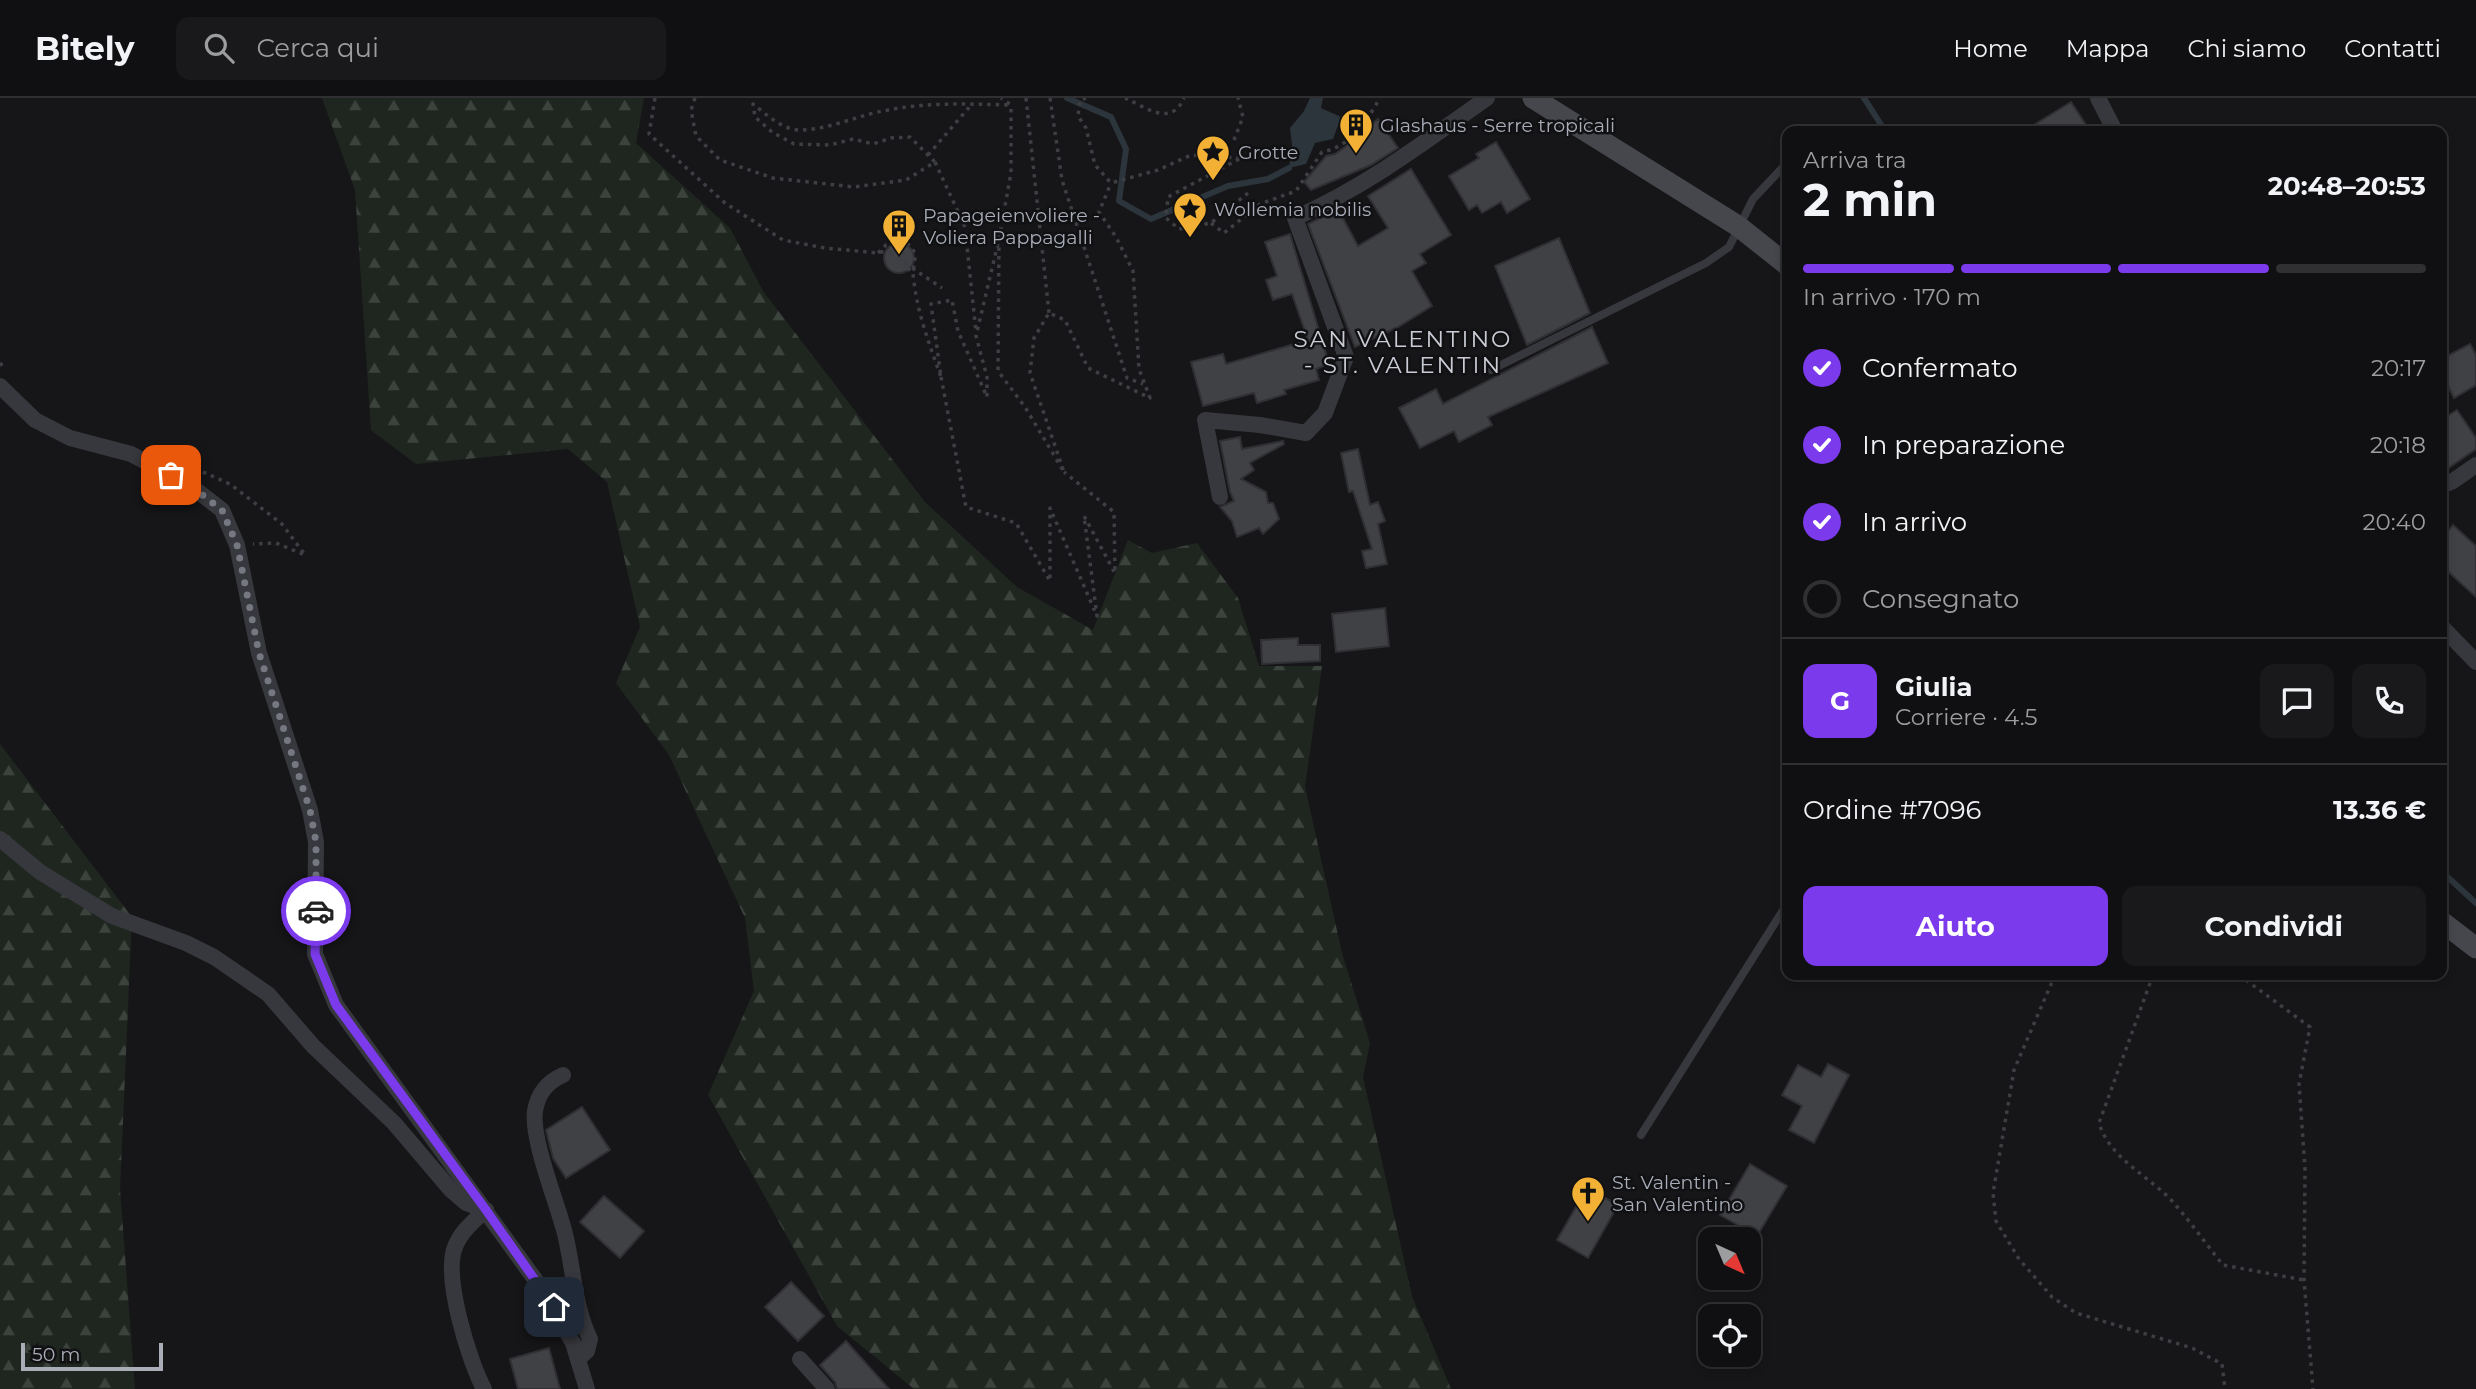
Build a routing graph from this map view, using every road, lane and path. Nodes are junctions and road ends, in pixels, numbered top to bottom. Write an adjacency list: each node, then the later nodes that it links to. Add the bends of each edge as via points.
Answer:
1 (654, 98): 26 (path, via 649,134 725,203 783,240)
2 (695, 98): 19 (path, via 691,110 696,136 720,160 773,178 854,187 906,180)
3 (1002, 98): 15 (path)
4 (1026, 98): 31 (path)
5 (1050, 98): 35 (path, via 1062,180 1127,378)
6 (1086, 98): 21 (path, via 1080,100 1077,116 1086,128 1095,165)
7 (1125, 98): 8 (path, via 1165,115)
8 (1184, 98)
9 (1238, 98): 17 (path, via 1243,117)
10 (1380, 98): 23 (path, via 1366,122 1337,150 1322,152 1296,191 1261,204 1224,233)
11 (1487, 98): 40 (street, via 1397,164 1295,218 1346,357 1325,413 1306,433 1205,420)
12 (1533, 98): 24 (main road)
13 (2098, 98): 16 (street)
14 (972, 104): 15 (path); 18 (path); 18 (path, via 887,110 796,130 753,104 755,117 793,144 830,145 853,139 873,144 910,137)
15 (1011, 104): 25 (path, via 1011,173)
16 (2112, 126)
17 (1234, 140)
18 (928, 155): 19 (path)
19 (935, 162): 32 (path, via 965,227)
20 (1782, 168): 24 (lane, via 1753,199)
21 (1111, 183): 23 (path, via 1191,155 1240,158 1168,197 1166,218 1180,229); 35 (path, via 1099,212 1133,271)
22 (1248, 193): 23 (path)
23 (1212, 223)
24 (1738, 226): 28 (main road); 33 (lane, via 1729,247 1706,263)
25 (999, 239): 32 (path); 38 (path, via 998,371)
26 (878, 253): 27 (path); 29 (path, via 903,240 913,247 917,258)
27 (890, 253): 29 (path, via 892,249 902,251 905,265); 30 (path, bridge)
28 (1782, 261)
29 (914, 274): 34 (path, via 924,328)
30 (942, 288)
31 (1049, 313): 35 (path, via 1065,320 1088,368 1150,398); 38 (path, via 1034,338 1030,373)
32 (976, 336): 34 (path, via 988,377 987,397 958,331 952,300 931,304)
33 (1491, 370)
34 (941, 377): 38 (path, via 966,507 1016,523 1050,581 1050,508 1097,616 1084,516 1115,573 1114,512)
35 (1143, 384)
36 (0, 386): 52 (street, via 36,419 70,438 131,454 191,486 222,510 237,545 259,653 310,810 316,842 315,954 336,1005)
37 (2476, 465): 39 (street)
38 (1064, 472)
39 (2447, 484)
40 (1220, 497)
41 (2447, 632): 42 (street)
42 (2476, 662)
43 (0, 839): 52 (street, via 40,872 112,916 186,943 258,986 321,1054 371,1099 451,1190 466,1203)
44 (1782, 912): 51 (lane)
45 (2447, 926): 46 (main road)
46 (2476, 948)
47 (2053, 980): 59 (path, via 2014,1070 1993,1193 1996,1221 2052,1297 2076,1312 2192,1348 2222,1364)
48 (2151, 980): 53 (path, via 2099,1123 2103,1136 2170,1199 2222,1265)
49 (2246, 980): 53 (path, via 2310,1027 2299,1084 2305,1168)
50 (563, 1075): 54 (street, via 550,1080 538,1096 534,1128 565,1233 580,1317 590,1339)
51 (1641, 1135)
52 (486, 1210): 54 (street, via 542,1289); 56 (street, via 464,1230 454,1249 452,1267 460,1326)
53 (2304, 1280): 60 (path)
54 (579, 1358): 57 (street)
55 (800, 1359): 58 (street)
56 (484, 1389)
57 (587, 1389)
58 (827, 1389)
59 (2225, 1389)
60 (2313, 1389)

